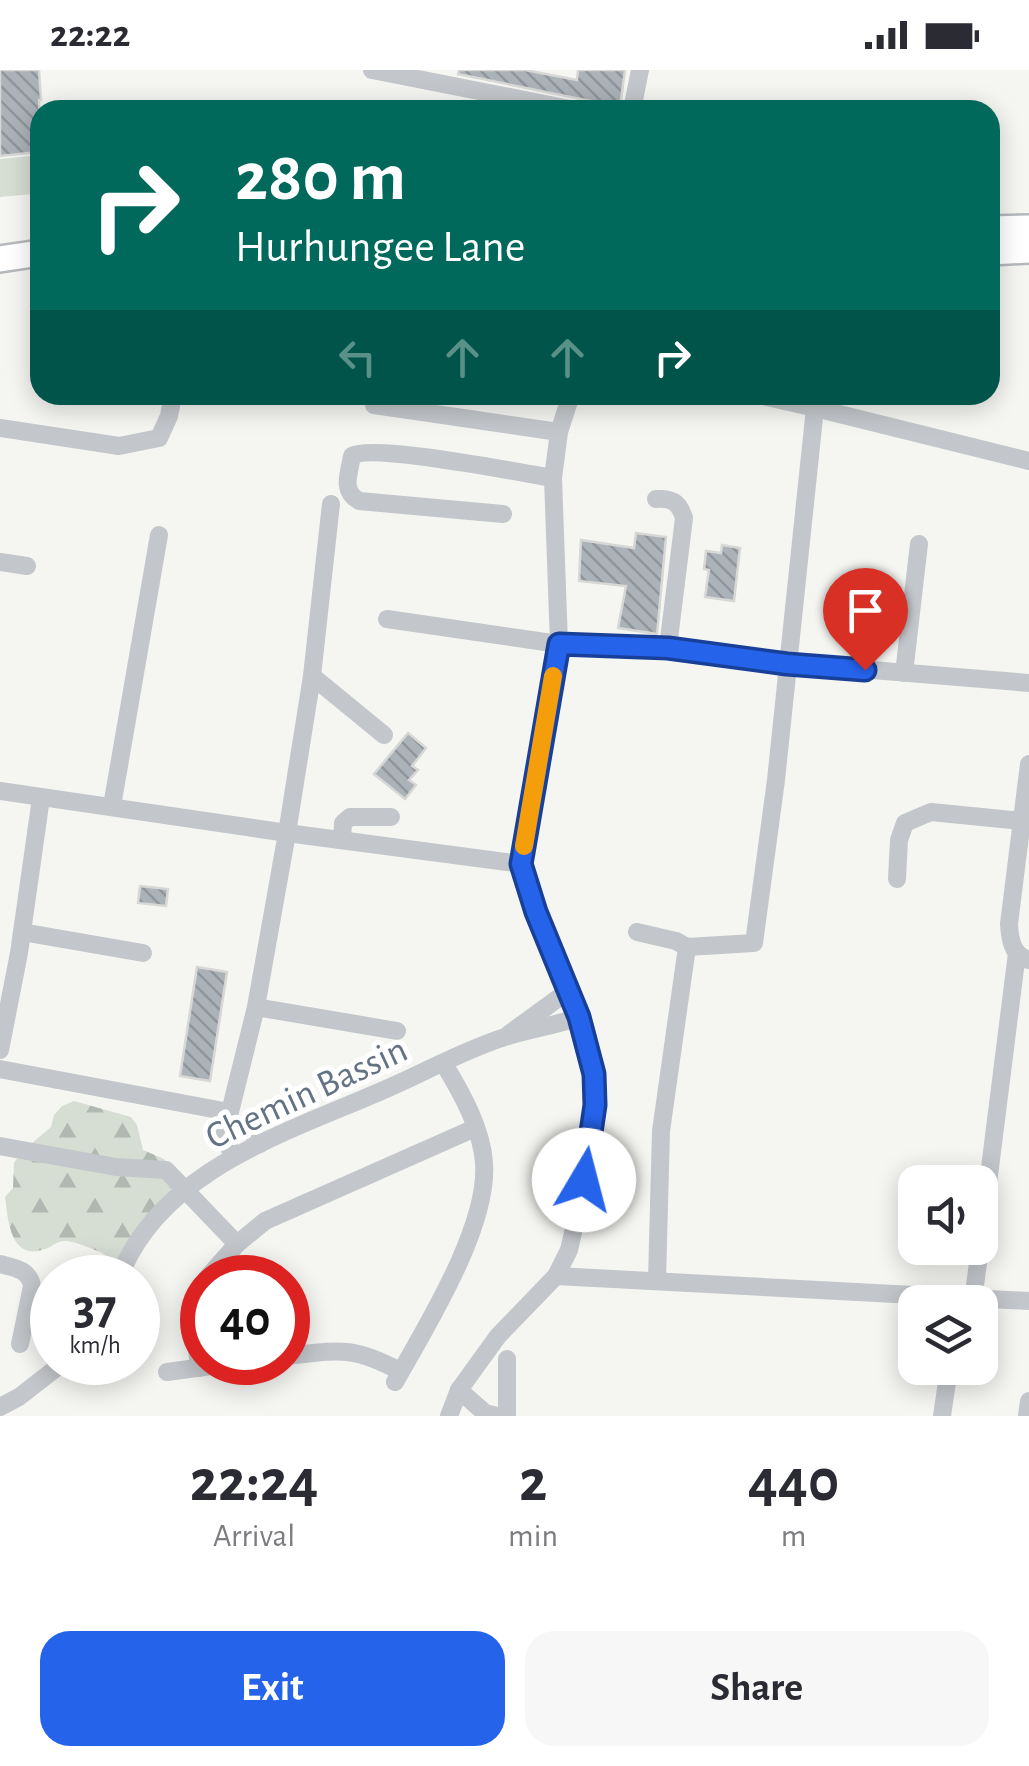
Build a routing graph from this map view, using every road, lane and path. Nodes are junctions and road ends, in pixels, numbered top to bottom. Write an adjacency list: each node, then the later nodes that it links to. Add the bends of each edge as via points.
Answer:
1 (372, 70): 3 (street)
2 (640, 70): 4 (street)
3 (524, 100)
4 (634, 100)
5 (1000, 230): 6 (highway)
6 (1028, 233): 9 (highway)
7 (30, 237): 8 (highway)
8 (0, 241)
9 (1000, 247)
10 (30, 254): 11 (highway)
11 (0, 259)
12 (171, 405): 17 (street, via 159,438 119,446)
13 (374, 405): 18 (street)
14 (568, 405): 18 (street)
15 (816, 405): 31 (street)
16 (830, 405): 19 (street)
17 (0, 428)
18 (559, 432): 20 (street)
19 (1029, 461)
20 (553, 478): 23 (street, via 419,457 361,451 352,456 347,488 359,501); 29 (street)
21 (656, 499): 30 (street, via 669,498 684,518)
22 (331, 504): 33 (street)
23 (504, 514)
24 (159, 534): 39 (street)
25 (919, 544): 32 (street)
26 (0, 562): 27 (street)
27 (26, 566)
28 (387, 619): 29 (street)
29 (559, 644): 30 (street); 44 (street)
30 (668, 648): 31 (street)
31 (787, 664): 32 (street); 48 (street, via 754,943)
32 (904, 673): 34 (street)
33 (312, 676): 35 (street); 42 (street)
34 (1029, 683)
35 (384, 735)
36 (1029, 764): 41 (street)
37 (0, 790): 38 (street)
38 (41, 798): 39 (street); 46 (street)
39 (112, 806): 42 (street)
40 (391, 818): 43 (street, via 350,817)
41 (1022, 821): 45 (street, via 931,812 906,823); 50 (street, via 1009,924 1010,941)
42 (288, 834): 43 (street); 52 (street)
43 (342, 840): 44 (street)
44 (521, 864): 51 (street)
45 (896, 879)
46 (22, 932): 49 (street); 56 (street)
47 (636, 932): 48 (street)
48 (687, 946): 71 (street, via 661,1131)
49 (143, 953)
50 (1023, 957): 64 (street)
51 (568, 991): 53 (street); 55 (street)
52 (256, 1007): 54 (street); 59 (street)
53 (579, 1017): 55 (street); 70 (street, via 595,1105 578,1214)
54 (397, 1031)
55 (504, 1037): 57 (street, Chemin Bassin)
56 (0, 1050)
57 (444, 1064): 60 (street); 61 (street, Chemin Bassin)
58 (0, 1069): 59 (street)
59 (228, 1117): 61 (street); 63 (street, via 225,1142)
60 (475, 1128): 66 (street, via 265,1222); 76 (street, via 483,1196 449,1286 398,1377 360,1352)
61 (260, 1144): 63 (street, Chemin Bassin)
62 (0, 1146): 65 (street, via 166,1170)
63 (233, 1156): 65 (street, Chemin Bassin)
64 (992, 1165)
65 (188, 1189): 66 (street); 67 (street, Chemin Bassin)
66 (236, 1244): 68 (street)
67 (128, 1255)
68 (227, 1255)
69 (0, 1264): 75 (street, via 31,1278)
70 (556, 1276): 71 (street); 82 (street, via 498,1336)
71 (657, 1280): 72 (street)
72 (898, 1296)
73 (998, 1301): 74 (street)
74 (1029, 1301)
75 (20, 1344)
76 (310, 1353)
77 (507, 1359): 87 (street)
78 (180, 1370): 79 (street)
79 (168, 1372)
80 (34, 1385): 84 (street)
81 (946, 1385): 88 (street)
82 (460, 1390): 85 (street); 86 (street)
83 (1029, 1401): 89 (street)
84 (0, 1406)
85 (449, 1416)
86 (497, 1416)
87 (507, 1416)
88 (942, 1416)
89 (1027, 1416)

